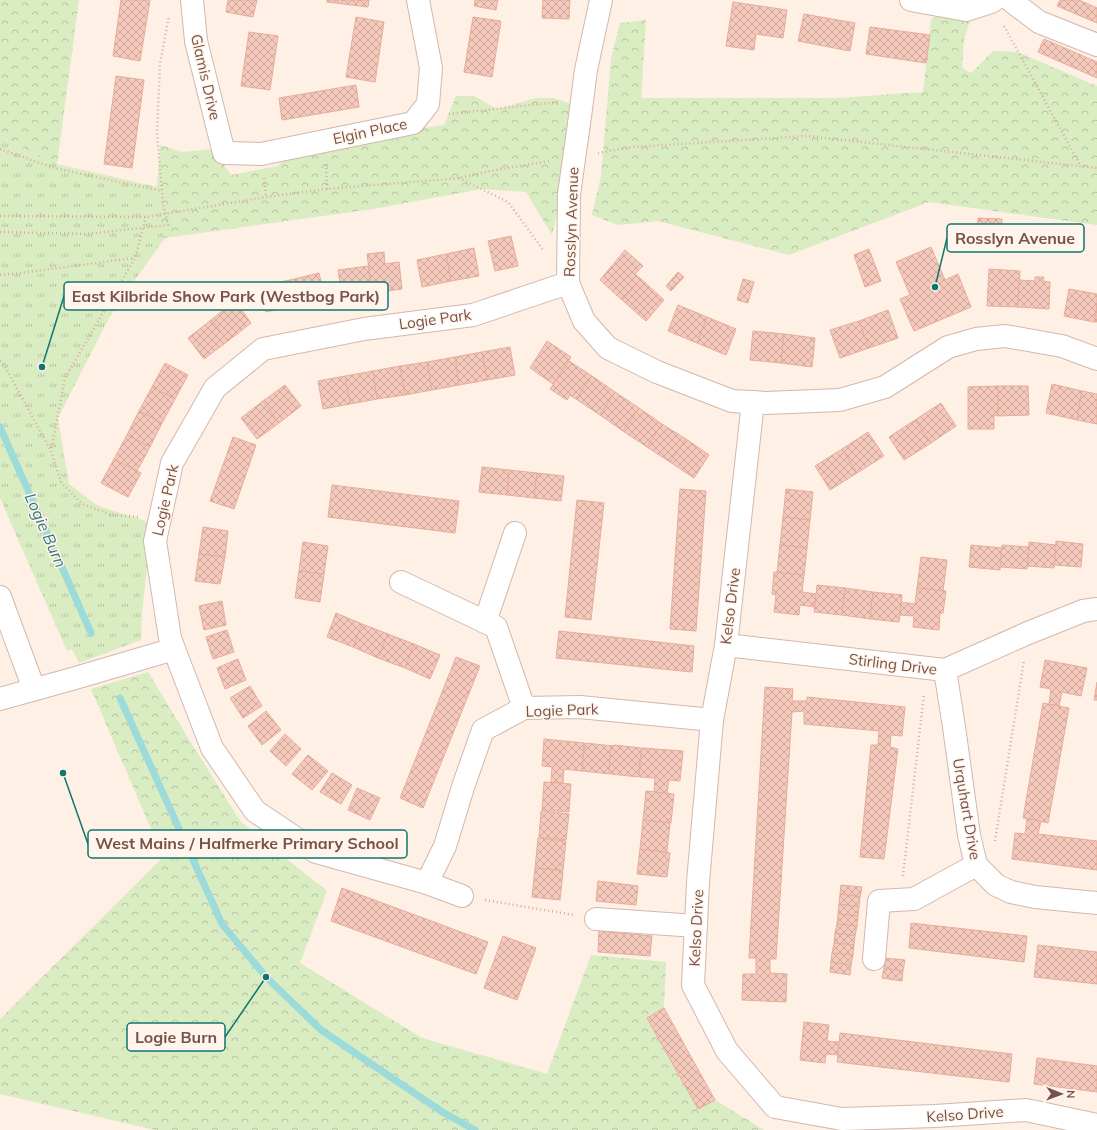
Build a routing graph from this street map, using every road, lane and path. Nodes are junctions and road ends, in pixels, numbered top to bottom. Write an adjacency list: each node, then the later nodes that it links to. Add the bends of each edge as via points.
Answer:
1 (192, 0): 11 (street, Glamis Drive, via 196,40)
2 (418, 0): 9 (street, via 431,68)
3 (600, 0): 21 (street, Rosslyn Avenue, bridge, via 586,70 570,194)
4 (911, 0): 5 (street, via 966,10)
5 (998, 1): 7 (street, via 1039,22); 12 (path)
6 (169, 14): 14 (path, via 160,64 158,133)
7 (1097, 45)
8 (561, 102): 9 (path, via 443,115)
9 (428, 104): 11 (street, Elgin Place, via 413,124 261,154)
10 (0, 149): 14 (path, via 54,168)
11 (224, 153)
12 (1080, 166)
13 (459, 178): 18 (path, via 508,202)
14 (162, 191): 16 (path, via 168,225)
15 (146, 216): 16 (path)
16 (143, 228): 17 (path, via 87,234); 19 (path)
17 (0, 232)
18 (545, 252)
19 (135, 258): 20 (path); 25 (path, via 65,378)
20 (0, 275)
21 (568, 284): 24 (street, Rosslyn Avenue, via 584,320 608,348 657,372 732,401); 26 (street, Logie Park, via 473,315 364,329 263,349 216,388 172,463)
22 (1097, 359): 24 (street, Rosslyn Avenue, via 1062,346 1005,336 976,339 948,347 885,387 840,400)
23 (0, 361): 25 (path)
24 (753, 402): 33 (street, Kelso Drive)
25 (51, 451): 26 (path, via 61,482 82,504 112,515)
26 (160, 519): 34 (street, Logie Park, via 155,541 170,638)
27 (515, 532): 31 (street)
28 (401, 582): 31 (street)
29 (1097, 609): 32 (street, Stirling Drive, via 1083,611)
30 (2, 610): 36 (street)
31 (485, 622): 38 (street, via 496,627)
32 (1028, 633): 35 (street, Stirling Drive); 40 (path, via 993,855)
33 (726, 644): 35 (street, Stirling Drive); 39 (street, Kelso Drive)
34 (174, 649): 36 (street); 41 (street, Logie Park, via 212,748 255,811 316,852)
35 (936, 669): 40 (street, Urquhart Drive, via 954,727 969,835); 43 (path)
36 (34, 689): 37 (street)
37 (0, 699)
38 (524, 708): 39 (street, Logie Park, via 580,707); 41 (street, Logie Park, via 483,730 445,846)
39 (712, 720): 46 (street, Kelso Drive)
40 (982, 871): 43 (street, via 914,899); 44 (street, Urquhart Drive, via 996,885 1011,892)
41 (427, 883): 42 (street, Logie Park)
42 (462, 896): 45 (path)
43 (901, 900): 47 (street, via 879,902)
44 (1097, 903)
45 (596, 919): 46 (street)
46 (696, 926): 48 (street, Kelso Drive, via 693,985 727,1051 774,1107 842,1119 1026,1110)
47 (874, 959)
48 (1097, 1125)

